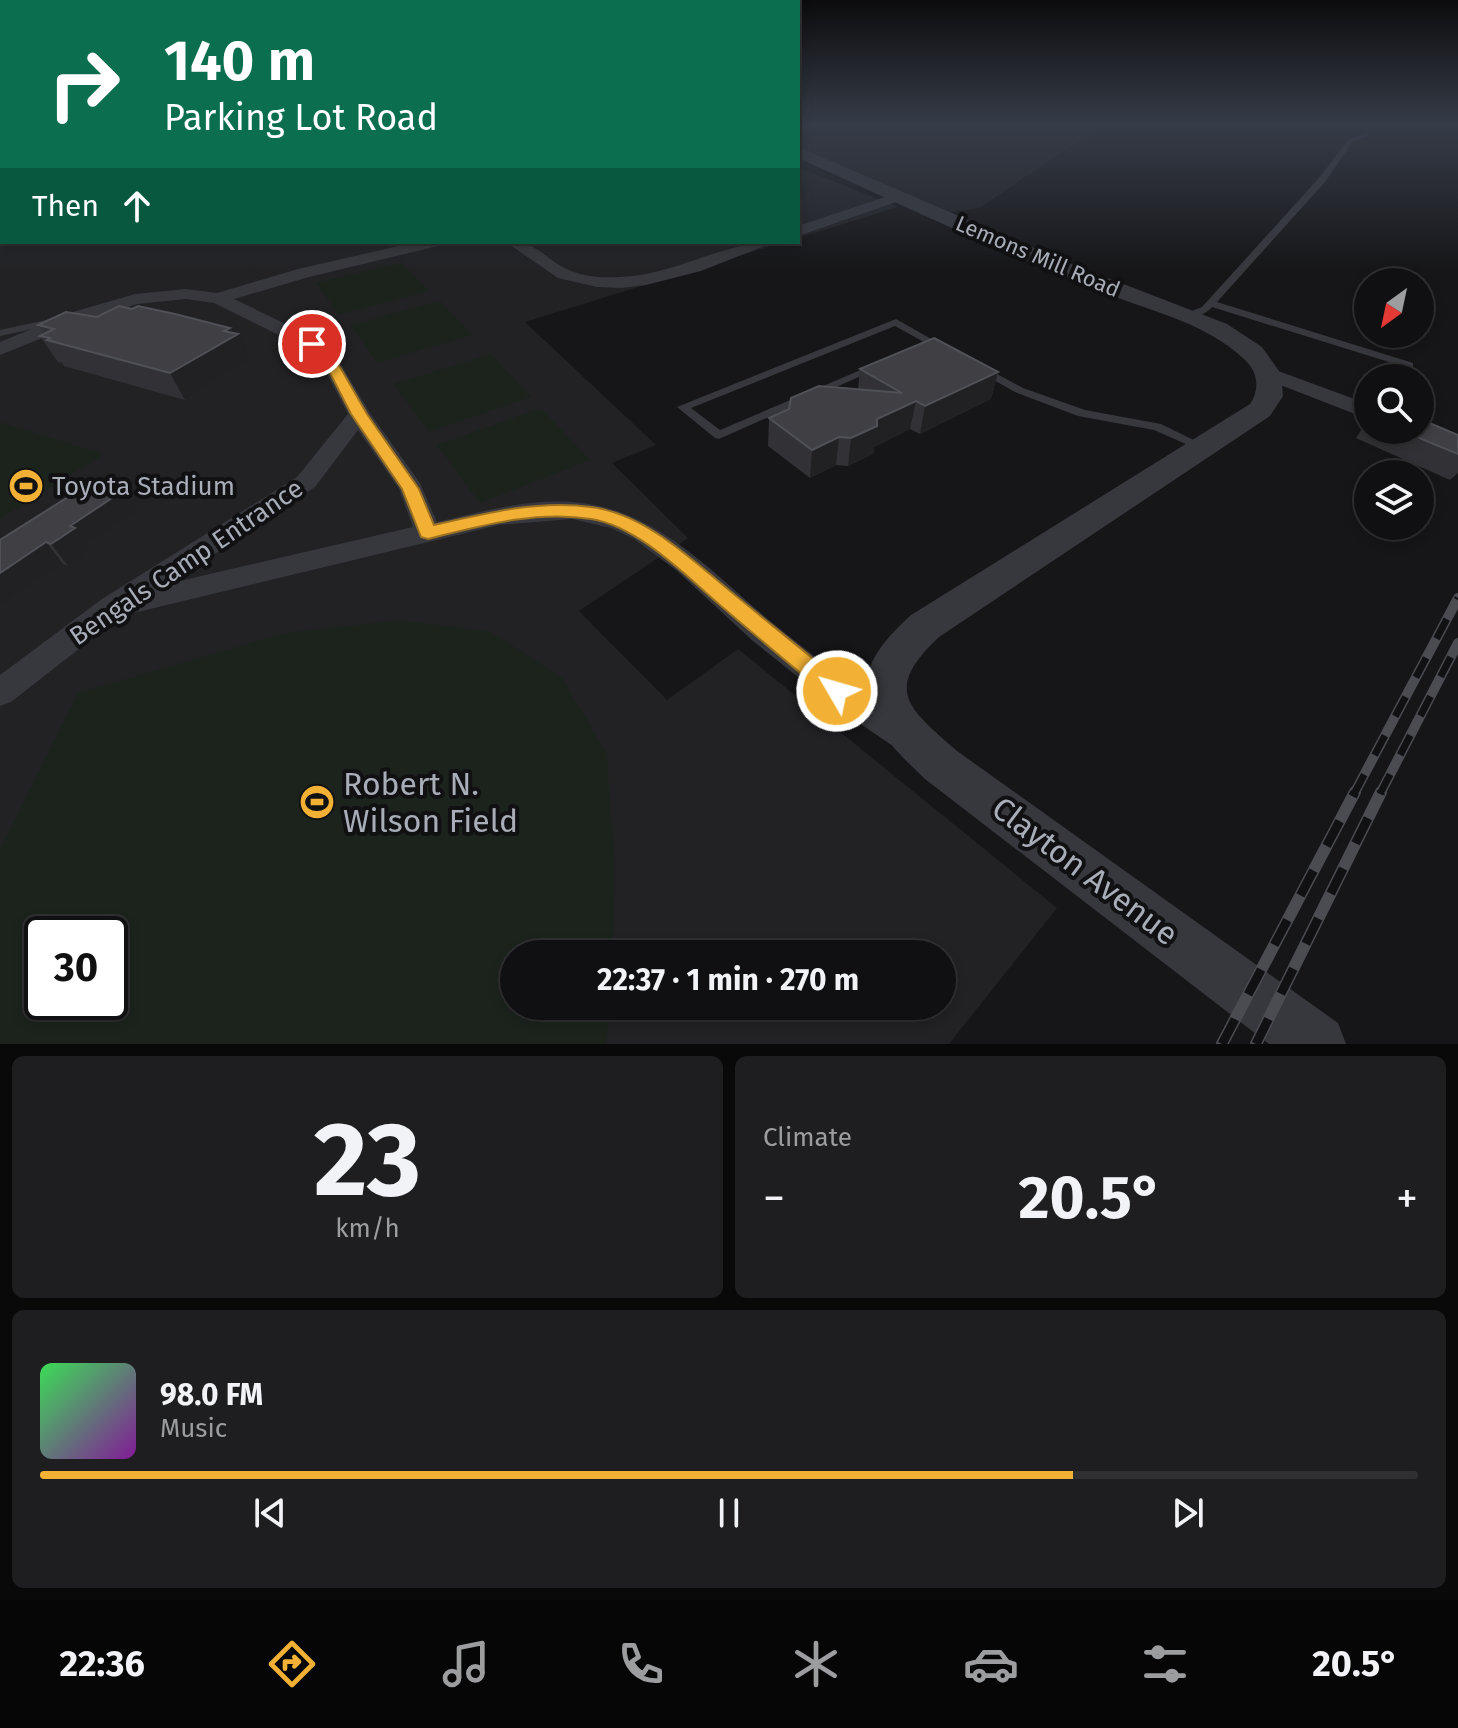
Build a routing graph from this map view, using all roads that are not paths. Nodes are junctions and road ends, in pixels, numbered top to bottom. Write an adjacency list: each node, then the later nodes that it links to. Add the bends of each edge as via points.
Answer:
1 (846, 174): 3 (street, Lemons Mill Road)
2 (1327, 174): 9 (lane)
3 (897, 197): 4 (street); 11 (street, Lemons Mill Road)
4 (800, 230)
5 (427, 244): 8 (street)
6 (518, 244): 7 (street, via 574,278 629,282)
7 (760, 244)
8 (218, 298): 10 (street, via 186,294 135,299); 22 (street, via 312,344 335,370)
9 (1210, 303): 11 (lane); 19 (lane)
10 (80, 316): 12 (lane); 15 (street)
11 (1186, 317): 20 (street, Lemons Mill Road, via 1237,342)
12 (0, 333)
13 (933, 342): 14 (lane); 16 (lane); 17 (lane, via 896,322 683,407 719,435)
14 (919, 348)
15 (0, 349)
16 (958, 356)
17 (890, 361)
18 (970, 363): 23 (lane, via 1019,390 1070,409 1157,427)
19 (1406, 364)
20 (1267, 373): 21 (street, Lemons Mill Road); 23 (street, via 1272,391 1268,402)
21 (1354, 407)
22 (359, 414): 24 (street, via 411,489); 25 (street, Bengals Camp Entrance, via 306,482)
23 (1204, 448): 27 (street, Clayton Avenue, via 932,621 895,652 885,692 889,707)
24 (428, 532): 25 (street); 27 (street, via 499,516 563,510 621,521 662,546 861,710)
25 (112, 607): 26 (street, Bengals Camp Entrance)
26 (0, 693)
27 (915, 742): 28 (street, Clayton Avenue)
28 (1317, 1044)

